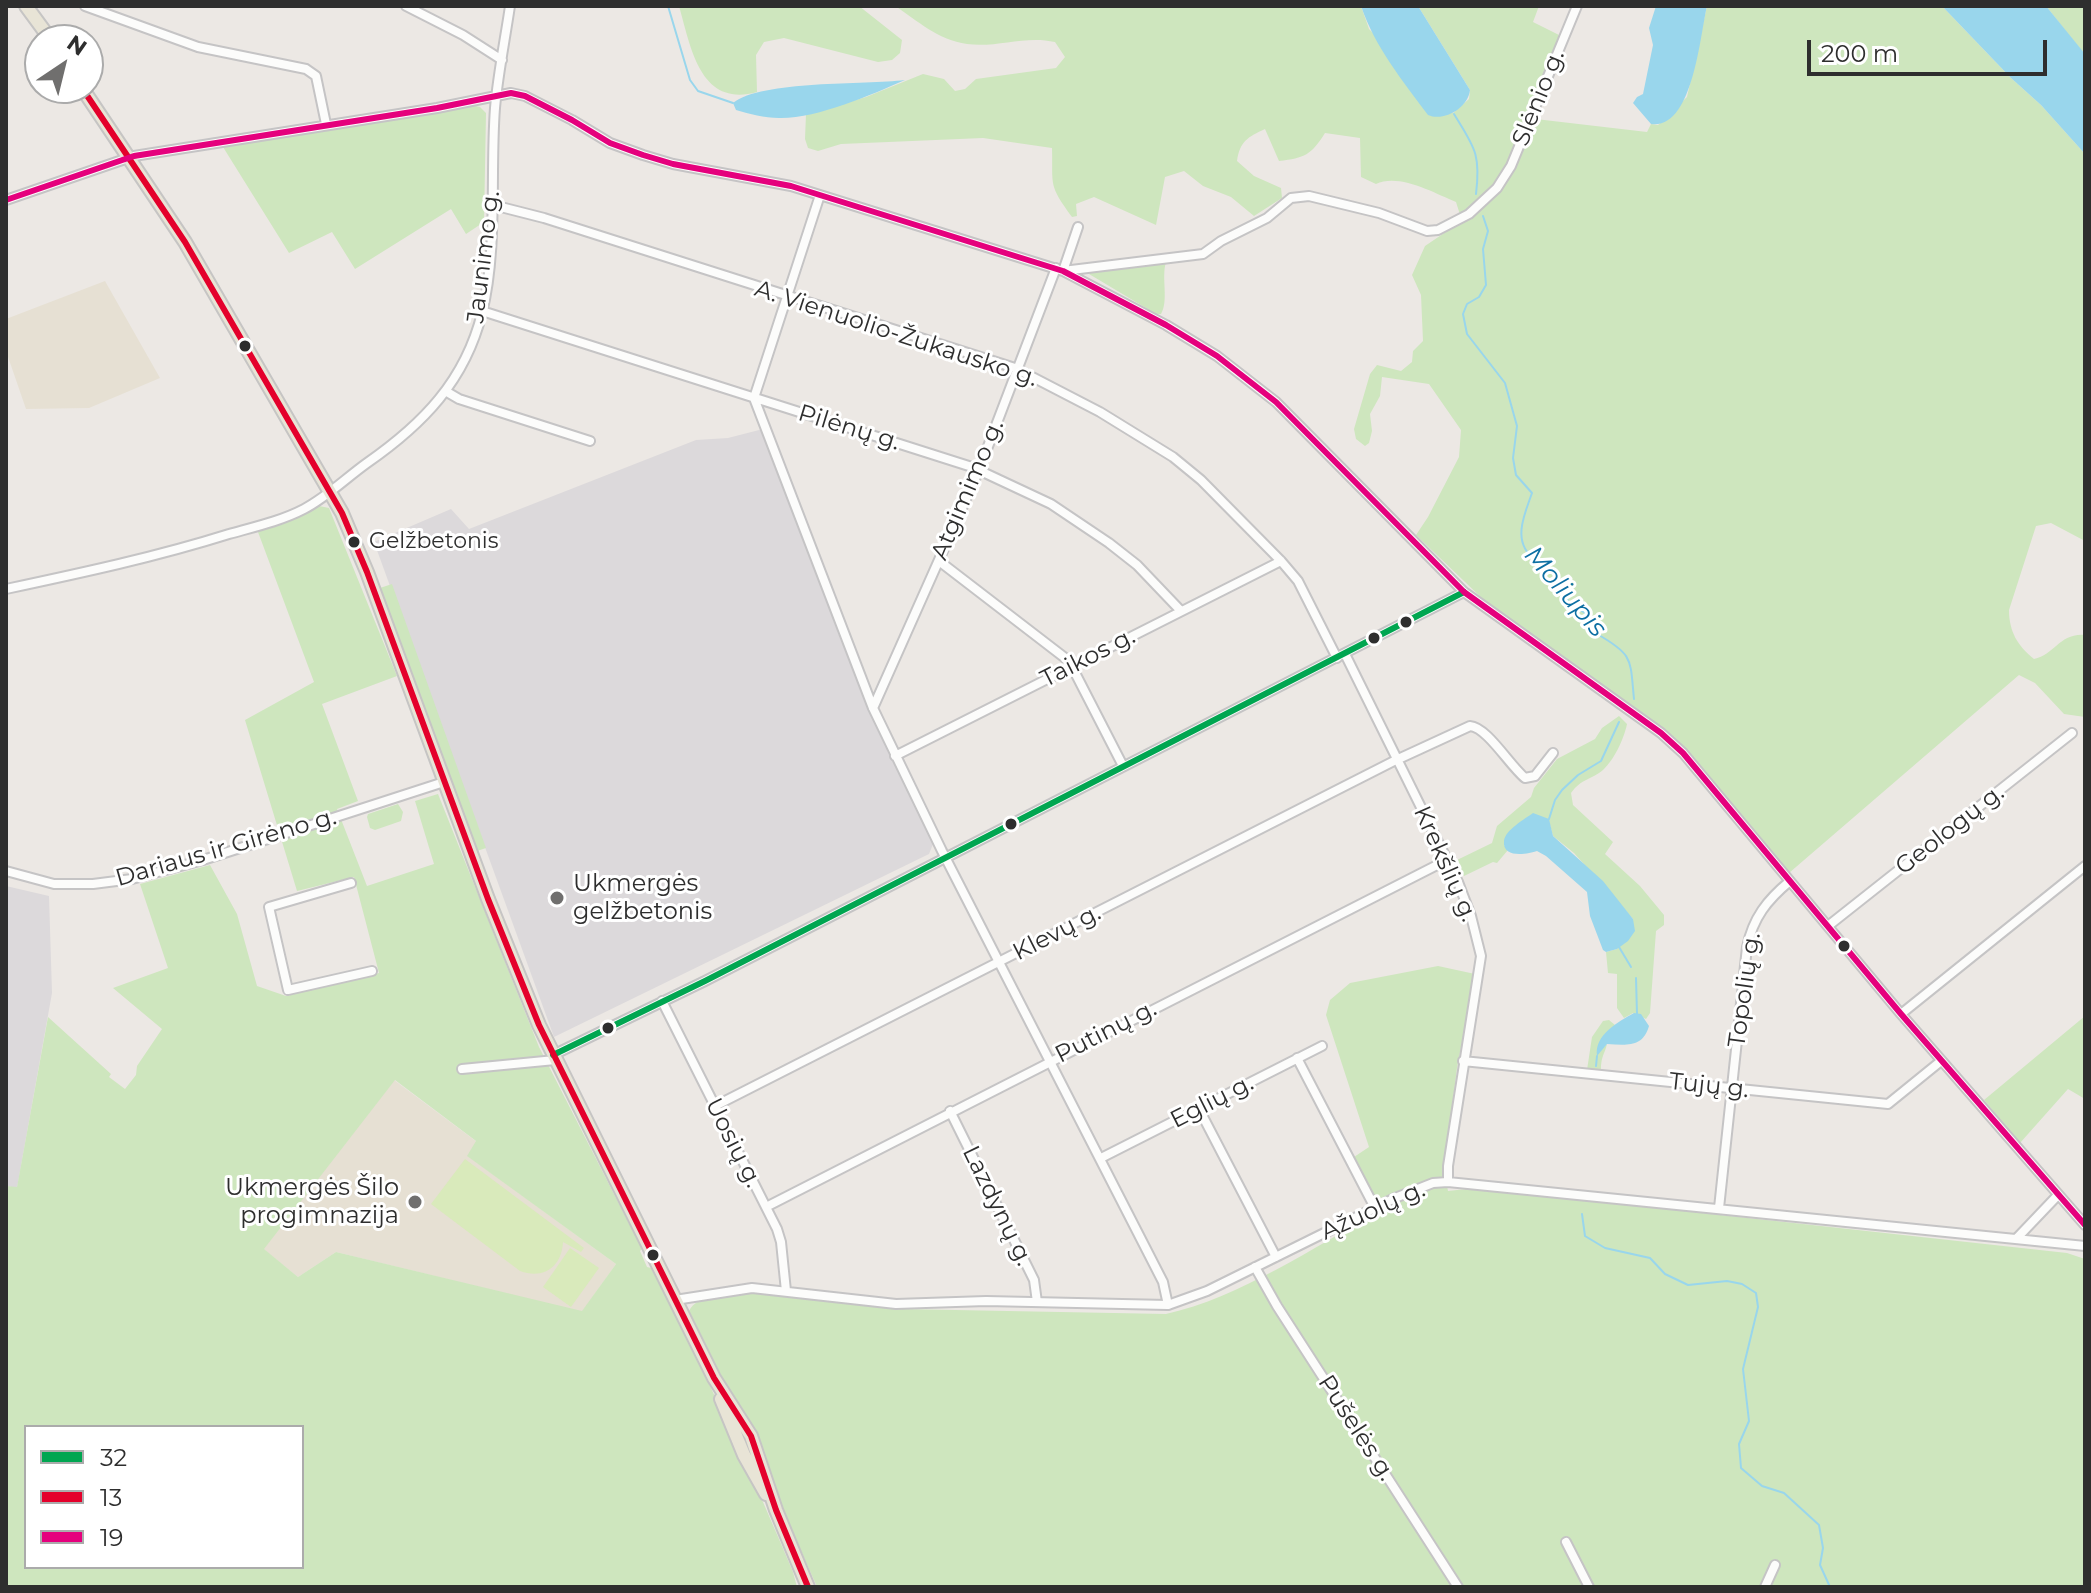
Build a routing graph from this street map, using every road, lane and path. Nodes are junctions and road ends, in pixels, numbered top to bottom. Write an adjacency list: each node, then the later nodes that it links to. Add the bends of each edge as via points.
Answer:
1 (26, 6): 6 (main road)
2 (85, 6): 10 (street, via 198,47 306,69 316,76)
3 (406, 6): 7 (street)
4 (510, 6): 7 (street, Jaunimo g.)
5 (1577, 6): 16 (street, Slėnio g., via 1511,166 1497,188 1449,227 1427,231 1309,196 1291,198 1203,254)
6 (39, 24)
7 (502, 60): 8 (street, Jaunimo g.)
8 (497, 95): 10 (street); 12 (street, via 525,96 610,143 643,155); 14 (street, Jaunimo g.)
9 (92, 104): 11 (main road)
10 (326, 124): 11 (street)
11 (127, 159): 13 (street); 24 (main road, via 185,242)
12 (820, 195): 16 (street); 17 (street)
13 (6, 200)
14 (493, 205): 17 (street, A. Vienuolio-Žukausko g.); 18 (street, Jaunimo g.)
15 (1078, 227): 16 (street, Atgimimo g.)
16 (1059, 270): 19 (street, Atgimimo g.); 28 (street, via 1217,356 1276,402)
17 (787, 297): 19 (street, A. Vienuolio-Žukausko g.); 21 (street)
18 (482, 311): 20 (street, Jaunimo g., via 473,342); 21 (street, Pilėnų g.)
19 (1018, 369): 23 (street, Atgimimo g.); 26 (street, A. Vienuolio-Žukausko g., via 1173,457)
20 (447, 392): 22 (street); 24 (street, Jaunimo g., via 402,438)
21 (754, 398): 23 (street, Pilėnų g.); 32 (street)
22 (590, 441)
23 (979, 470): 25 (street, Atgimimo g.); 29 (street, Pilėnų g., via 1051,504 1109,543)
24 (330, 491): 27 (street, Jaunimo g., via 301,511 182,549); 38 (main road, via 358,549)
25 (939, 561): 31 (street); 32 (street, Atgimimo g.)
26 (1281, 561): 29 (street, Taikos g.); 30 (street, A. Vienuolio-Žukausko g.)
27 (6, 589)
28 (1464, 592): 30 (street); 43 (street, via 1661,733)
29 (1180, 610): 31 (street, Taikos g.)
30 (1341, 656): 36 (street, Krekšlių g.); 37 (street)
31 (1072, 665): 35 (street, Taikos g.); 37 (street)
32 (873, 708): 35 (street)
33 (2072, 733): 45 (street, Geologų g.)
34 (1553, 753): 36 (street, Klevų g., via 1535,776 1525,778 1480,728 1470,726)
35 (895, 756): 39 (street)
36 (1398, 759): 40 (street, Krekšlių g.); 46 (street, Klevų g.)
37 (1123, 766): 39 (street)
38 (444, 782): 42 (street, Dariaus ir Girėno g., via 132,879 54,884); 51 (main road)
39 (945, 857): 46 (street); 48 (street)
40 (1447, 860): 53 (street, Putinų g.); 54 (street, Krekšlių g., via 1481,956)
41 (2085, 866): 49 (street)
42 (6, 871)
43 (1790, 881): 45 (street); 57 (street, Topolių g., via 1768,901 1751,930)
44 (351, 883): 47 (street, via 269,907 288,990)
45 (1828, 926): 49 (street)
46 (1001, 962): 53 (street); 58 (street, Klevų g.)
47 (372, 971)
48 (662, 1001): 51 (street); 58 (street, Uosių g.)
49 (1901, 1014): 55 (street)
50 (1322, 1046): 52 (street, Eglių g.)
51 (554, 1057): 56 (street); 73 (main road)
52 (1297, 1058): 59 (street, Eglių g.); 65 (street)
53 (1049, 1060): 60 (street, Putinų g.); 61 (street)
54 (1463, 1061): 57 (street, Tujų g.); 62 (street, Krekšlių g.)
55 (1941, 1061): 57 (street, Tujų g., via 1888,1104); 63 (street)
56 (462, 1069)
57 (1733, 1089): 66 (street, Topolių g.)
58 (715, 1106): 64 (street, Uosių g.)
59 (1199, 1109): 61 (street, Eglių g.); 70 (street)
60 (950, 1111): 64 (street, Putinų g.); 74 (street, Lazdynų g., via 1034,1280)
61 (1101, 1158): 75 (street, via 1163,1282)
62 (1448, 1182): 65 (street, Ąžuolų g., via 1420,1187); 66 (street, Ąžuolų g.)
63 (2058, 1195): 67 (street); 68 (street)
64 (766, 1207): 72 (street, Uosių g., via 781,1242)
65 (1375, 1208): 70 (street, Ąžuolų g.)
66 (1719, 1208): 68 (street, Ąžuolų g.)
67 (2085, 1225)
68 (2017, 1238): 69 (street, Ąžuolų g.)
69 (2085, 1246)
70 (1276, 1257): 71 (street, Ąžuolų g.)
71 (1255, 1267): 75 (street, Ąžuolų g.); 79 (street, Pušelės g.)
72 (786, 1291): 73 (street, Ąžuolų g., via 737,1289); 74 (street, Ąžuolų g., via 896,1304)
73 (675, 1300): 78 (main road, via 714,1378 751,1436)
74 (1037, 1302): 75 (street, Ąžuolų g.)
75 (1168, 1305)
76 (1566, 1542): 80 (street)
77 (1775, 1565): 81 (street)
78 (808, 1587)
79 (1458, 1587)
80 (1589, 1587)
81 (1765, 1587)

